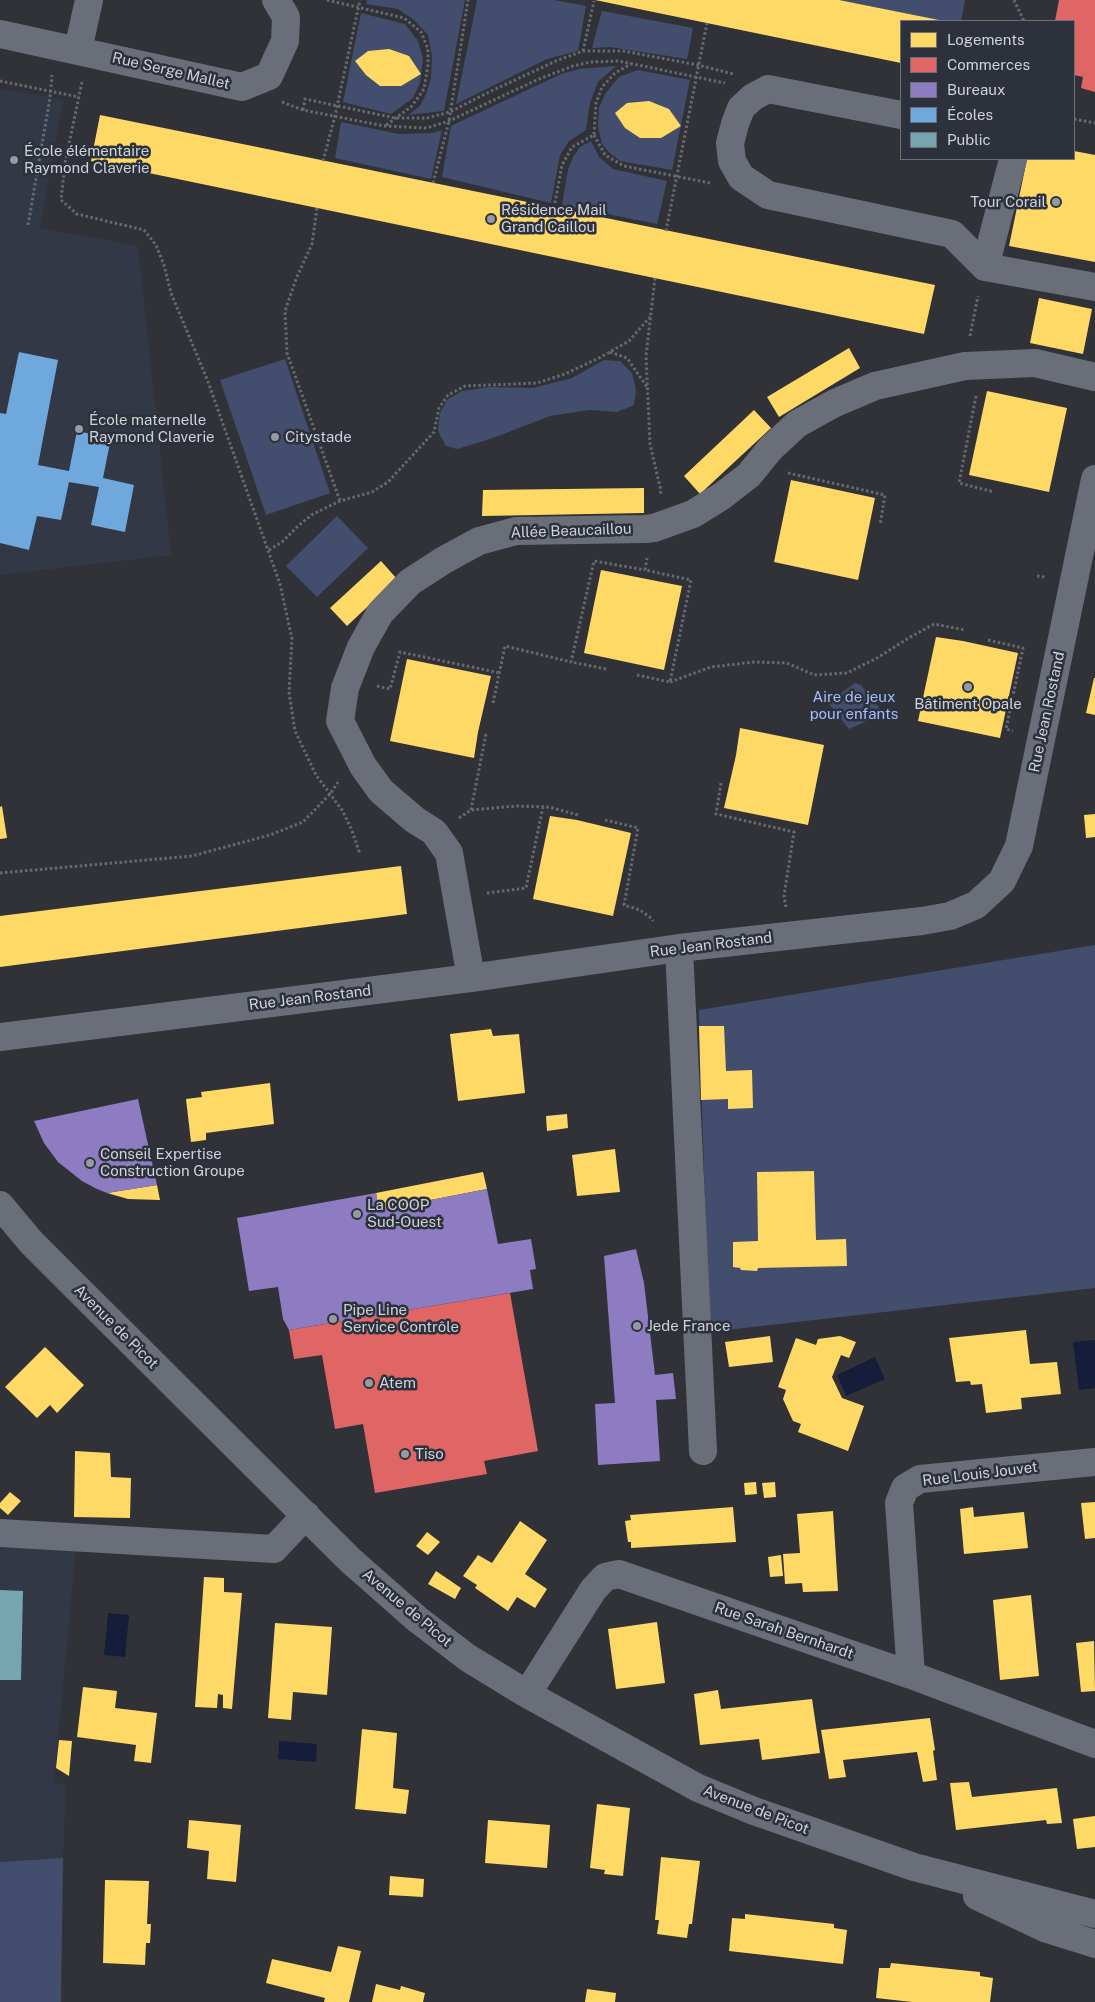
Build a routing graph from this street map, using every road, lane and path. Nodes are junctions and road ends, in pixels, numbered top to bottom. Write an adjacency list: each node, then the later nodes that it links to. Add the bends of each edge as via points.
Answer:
1 (89, 0): 12 (street)
2 (276, 0): 19 (street, Rue Serge Mallet, via 286,17 282,50 270,76)
3 (327, 0): 8 (path)
4 (360, 0): 8 (path)
5 (468, 0): 25 (path)
6 (1014, 0): 9 (path)
7 (594, 1): 13 (path)
8 (359, 8): 23 (path); 28 (path, via 404,18 421,32 428,49 424,89 412,106)
9 (1024, 20)
10 (707, 23): 15 (path)
11 (0, 34): 12 (street, Rue Serge Mallet)
12 (78, 50): 19 (street, Rue Serge Mallet); 21 (path); 22 (path, via 99,76 83,76)
13 (583, 51): 15 (path, via 623,51); 25 (path)
14 (631, 64): 16 (path); 30 (path, via 618,61 573,66); 33 (path, via 615,73 602,87 596,104)
15 (698, 65): 16 (path); 20 (path, via 732,74)
16 (696, 78): 18 (path); 36 (path)
17 (0, 81): 21 (path)
18 (730, 84)
19 (242, 87): 24 (path)
20 (768, 89): 26 (street); 43 (street, via 741,108 735,124 730,143 732,161 741,177 768,195 952,234)
21 (51, 92): 22 (path); 41 (path)
22 (79, 97): 53 (path, via 64,163 61,200 76,214 144,230 156,245 171,293 207,379)
23 (338, 105): 24 (path, via 305,99); 27 (path); 28 (path)
24 (303, 110): 27 (path)
25 (450, 112): 28 (path, via 427,118); 30 (path)
26 (900, 115)
27 (336, 116): 32 (path); 35 (path)
28 (395, 118): 32 (path)
29 (1075, 119): 31 (path)
30 (449, 121): 32 (path, via 427,128); 37 (path)
31 (1095, 124)
32 (384, 126)
33 (594, 135): 36 (path, via 605,155 624,166); 40 (path, via 572,147 562,165)
34 (1012, 160): 43 (street)
35 (323, 161)
36 (677, 176): 38 (path); 42 (path)
37 (433, 183)
38 (713, 184)
39 (317, 208): 51 (path, via 312,244 285,311 286,353)
40 (554, 208)
41 (28, 225)
42 (666, 230)
43 (985, 267): 44 (street)
44 (1095, 287)
45 (651, 317): 46 (path, via 629,341)
46 (610, 352): 48 (path, via 626,358); 51 (path, via 566,374 537,383 465,386 448,395 439,408 434,432 388,482 372,492)
47 (1095, 377): 49 (street, Allée Beaucaillou, via 1035,363 965,366 875,386 797,424)
48 (647, 388)
49 (767, 454): 52 (path, via 785,473 885,495); 60 (street, Allée Beaucaillou, via 749,475 722,496 692,514 654,528 516,531 479,541 452,555 410,582 380,613 361,647)
50 (1095, 479): 64 (street, Rue Jean Rostand)
51 (340, 501): 53 (path, via 313,514)
52 (880, 525)
53 (269, 550): 66 (path, via 292,639 289,692 295,731 316,775)
54 (645, 570): 57 (path, via 594,561)
55 (965, 630): 61 (path, via 934,624 847,673 814,675 787,663 754,662 711,667)
56 (988, 640): 64 (path, via 1023,648 1006,729)
57 (572, 662): 58 (path); 59 (path, via 505,646)
58 (606, 669)
59 (500, 673): 60 (path, via 400,652 390,690); 62 (path)
60 (349, 678): 71 (street, Allée Beaucaillou, via 340,721 363,766 382,791)
61 (670, 682)
62 (494, 703)
63 (486, 734): 68 (path)
64 (1041, 737): 75 (street, Rue Jean Rostand, via 1019,846 1002,881 976,905 950,916 922,921)
65 (722, 783): 75 (path, via 716,814 794,832 784,896)
66 (330, 794): 72 (path, via 342,810); 73 (path, via 303,822 270,835 192,856)
67 (543, 807): 68 (path); 69 (path); 74 (path, via 526,888)
68 (471, 810): 71 (path)
69 (578, 814)
70 (605, 820): 76 (path, via 638,828 624,905 651,918)
71 (434, 832): 74 (street, Allée Beaucaillou, via 449,853)
72 (360, 854)
73 (0, 872)
74 (457, 897): 77 (street, Allée Beaucaillou)
75 (788, 936): 76 (street, Rue Jean Rostand)
76 (670, 950): 77 (street, Rue Jean Rostand); 80 (street)
77 (471, 978): 78 (street, Rue Jean Rostand)
78 (0, 1037)
79 (0, 1205): 82 (street, Avenue de Picot, via 31,1242)
80 (703, 1452)
81 (1095, 1462): 84 (street, Rue Louis Jouvet, via 920,1479 905,1488 898,1503)
82 (306, 1515): 83 (street, via 274,1549); 85 (street, Avenue de Picot, via 350,1560 417,1619 468,1658)
83 (0, 1532)
84 (911, 1675): 85 (street, Rue Sarah Bernhardt, via 619,1574 604,1577 593,1590); 86 (street, Rue Sarah Bernhardt)
85 (527, 1694): 87 (street, Avenue de Picot, via 698,1788)
86 (1095, 1744)
87 (914, 1867): 88 (street, Avenue de Picot); 89 (street, Avenue de Picot, via 1047,1929)
88 (1095, 1914)
89 (1095, 1944)

